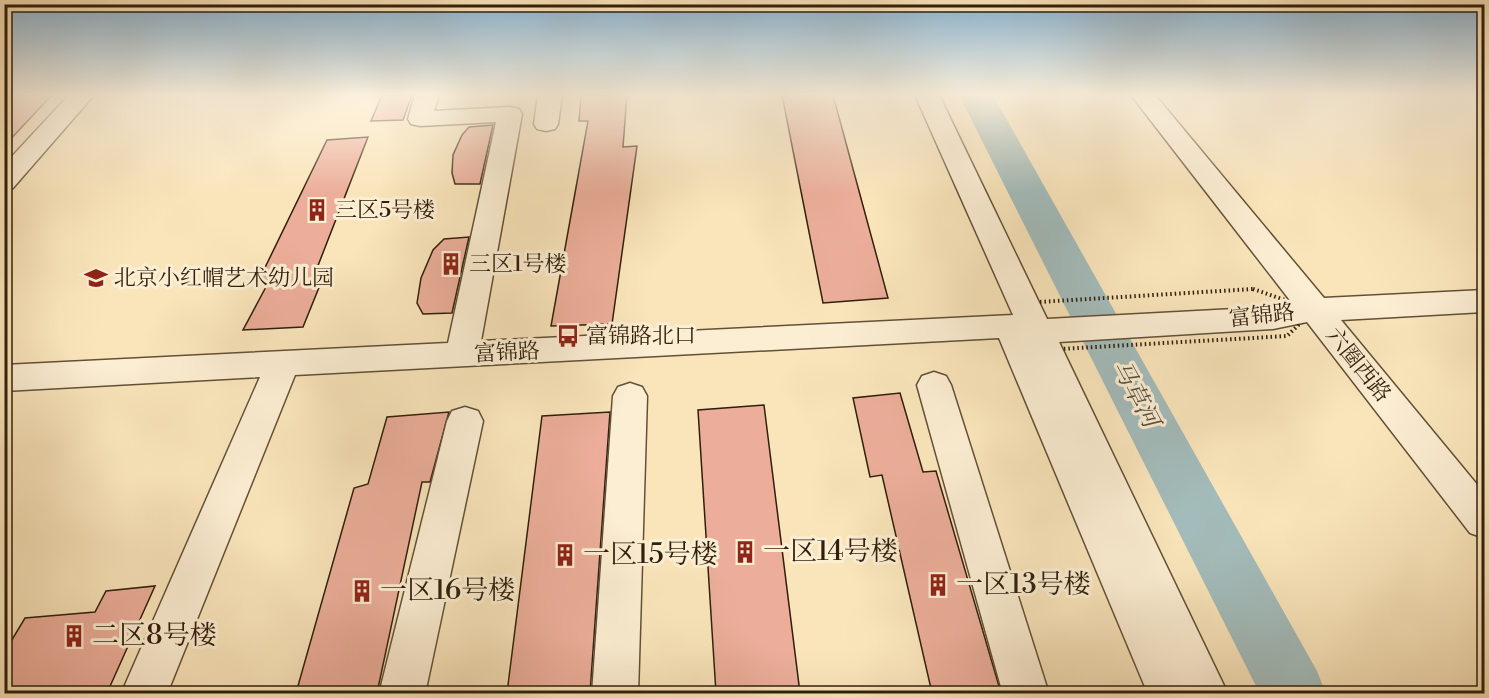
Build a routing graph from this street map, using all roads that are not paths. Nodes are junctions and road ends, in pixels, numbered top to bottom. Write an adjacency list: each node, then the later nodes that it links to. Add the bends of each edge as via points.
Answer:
1 (53, 128): 5 (street)
2 (507, 128): 9 (street)
3 (942, 128): 8 (street)
4 (1169, 128): 7 (street, 六圈西路)
5 (4, 182)
6 (1485, 301): 7 (street, 富锦路)
7 (1314, 310): 8 (street, 富锦路, via 1273,318 1124,310); 15 (street, 六圈西路)
8 (1035, 320): 9 (street, 富锦路); 20 (street); 21 (street)
9 (462, 355): 10 (street, 富锦路)
10 (282, 364): 11 (street, 富锦路); 16 (street)
11 (4, 378)
12 (933, 385): 19 (street)
13 (630, 396): 18 (street)
14 (465, 421): 17 (street)
15 (1485, 521)
16 (144, 693)
17 (402, 693)
18 (615, 693)
19 (1026, 693)
20 (1171, 693)
21 (1205, 693)

